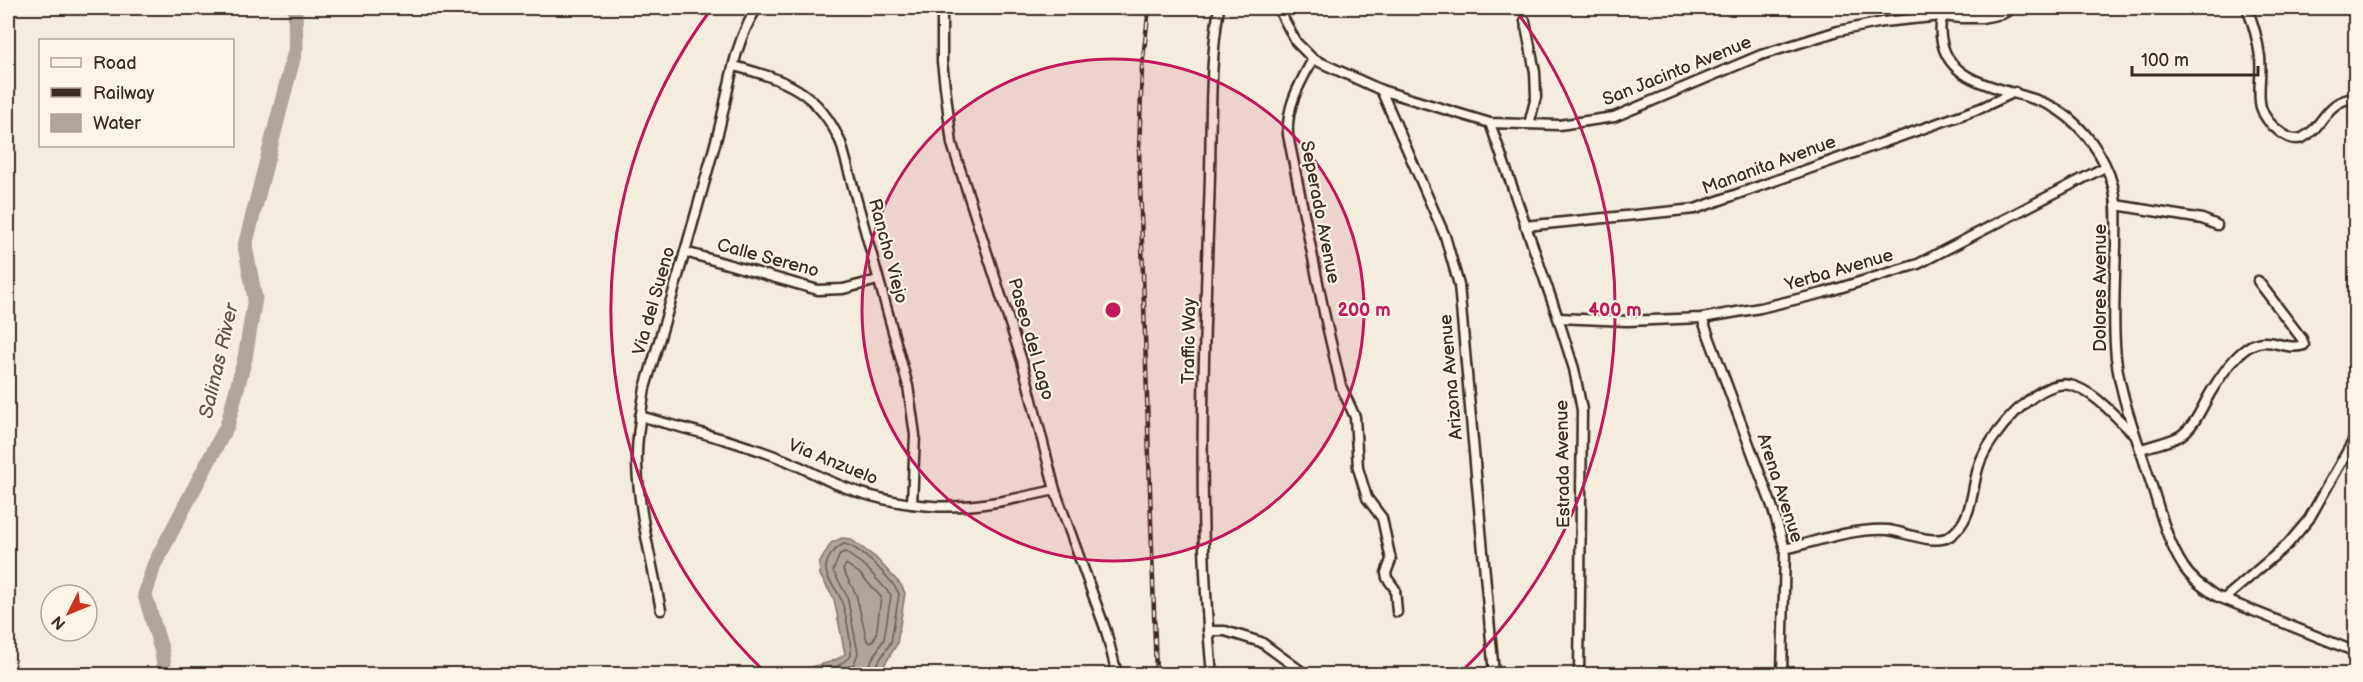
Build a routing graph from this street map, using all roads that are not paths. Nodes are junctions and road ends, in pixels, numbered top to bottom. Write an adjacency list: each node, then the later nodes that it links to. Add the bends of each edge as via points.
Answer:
1 (757, 8): 12 (street, Via del Sueno, via 743,34)
2 (942, 8): 31 (street, Paseo del Lago, via 942,62 952,144 1022,361)
3 (1219, 8): 37 (street, Traffic Way, via 1212,86 1204,378)
4 (1278, 8): 11 (street, San Jacinto Avenue, via 1296,42)
5 (2013, 8): 9 (street, San Jacinto Avenue, via 1982,18 1961,18)
6 (2247, 8): 15 (street, via 2260,57 2260,107 2273,127 2289,138 2301,138 2333,106)
7 (2345, 8): 8 (street)
8 (2355, 9)
9 (1942, 10): 14 (street, Dolores Avenue, via 1943,46 1954,66 1974,80); 17 (street, San Jacinto Avenue, via 1792,44 1614,117 1574,124)
10 (1526, 21): 17 (street, via 1536,97)
11 (1313, 58): 13 (street, San Jacinto Avenue); 36 (street, Seperado Avenue, via 1291,103 1289,146 1341,386 1355,417 1358,468 1367,498 1382,518 1391,560 1386,573 1395,589)
12 (735, 66): 22 (street, Via del Sueno); 23 (street, Rancho Viejo, via 785,81 804,93 827,117 841,143)
13 (1381, 90): 16 (street, San Jacinto Avenue); 42 (street, Arizona Avenue, via 1445,236 1460,285)
14 (2015, 92): 18 (street, Dolores Avenue, via 2048,104 2069,118 2088,138); 21 (street, Mananita Avenue, via 1981,108 1695,209)
15 (2355, 98)
16 (1490, 123): 17 (street, San Jacinto Avenue); 21 (street, Estrada Avenue)
17 (1529, 124)
18 (2105, 167): 19 (street, Dolores Avenue); 26 (street, Yerba Avenue, via 1918,264 1823,293)
19 (2116, 205): 20 (street); 28 (street, Dolores Avenue, via 2115,346 2121,387)
20 (2217, 225)
21 (1525, 226): 25 (street, Estrada Avenue)
22 (685, 252): 23 (street, Calle Sereno, via 818,290 843,289); 27 (street, Via del Sueno)
23 (878, 280): 32 (street, Rancho Viejo, via 913,411)
24 (2258, 281): 30 (street, via 2304,345 2297,348 2270,341 2246,349 2214,387 2188,429 2173,439)
25 (1558, 318): 26 (street, Yerba Avenue); 43 (street, Estrada Avenue, via 1582,410)
26 (1702, 318): 33 (street, Arena Avenue)
27 (640, 416): 32 (street, Via Anzuelo, via 786,460 859,492); 35 (street, Via del Sueno, via 639,487)
28 (2135, 435): 30 (street, Dolores Avenue); 33 (street, via 2085,391 2068,385 2051,387 2024,404 1985,451 1967,514 1950,536 1924,538 1886,530 1849,533)
29 (2355, 436): 34 (street, via 2309,519 2288,544)
30 (2141, 449): 34 (street, Dolores Avenue, via 2182,566 2201,586)
31 (1054, 490): 32 (street, Via Anzuelo, via 982,505); 39 (street, Paseo del Lago, via 1106,631)
32 (912, 504)
33 (1785, 549): 44 (street, Arena Avenue)
34 (2224, 599): 38 (street, Dolores Avenue)
35 (661, 610)
36 (1397, 612)
37 (1208, 631): 40 (street, Traffic Way); 41 (street, via 1261,642)
38 (2355, 651)
39 (1117, 675)
40 (1212, 675)
41 (1305, 675)
42 (1494, 675)
43 (1579, 675)
44 (1782, 675)

